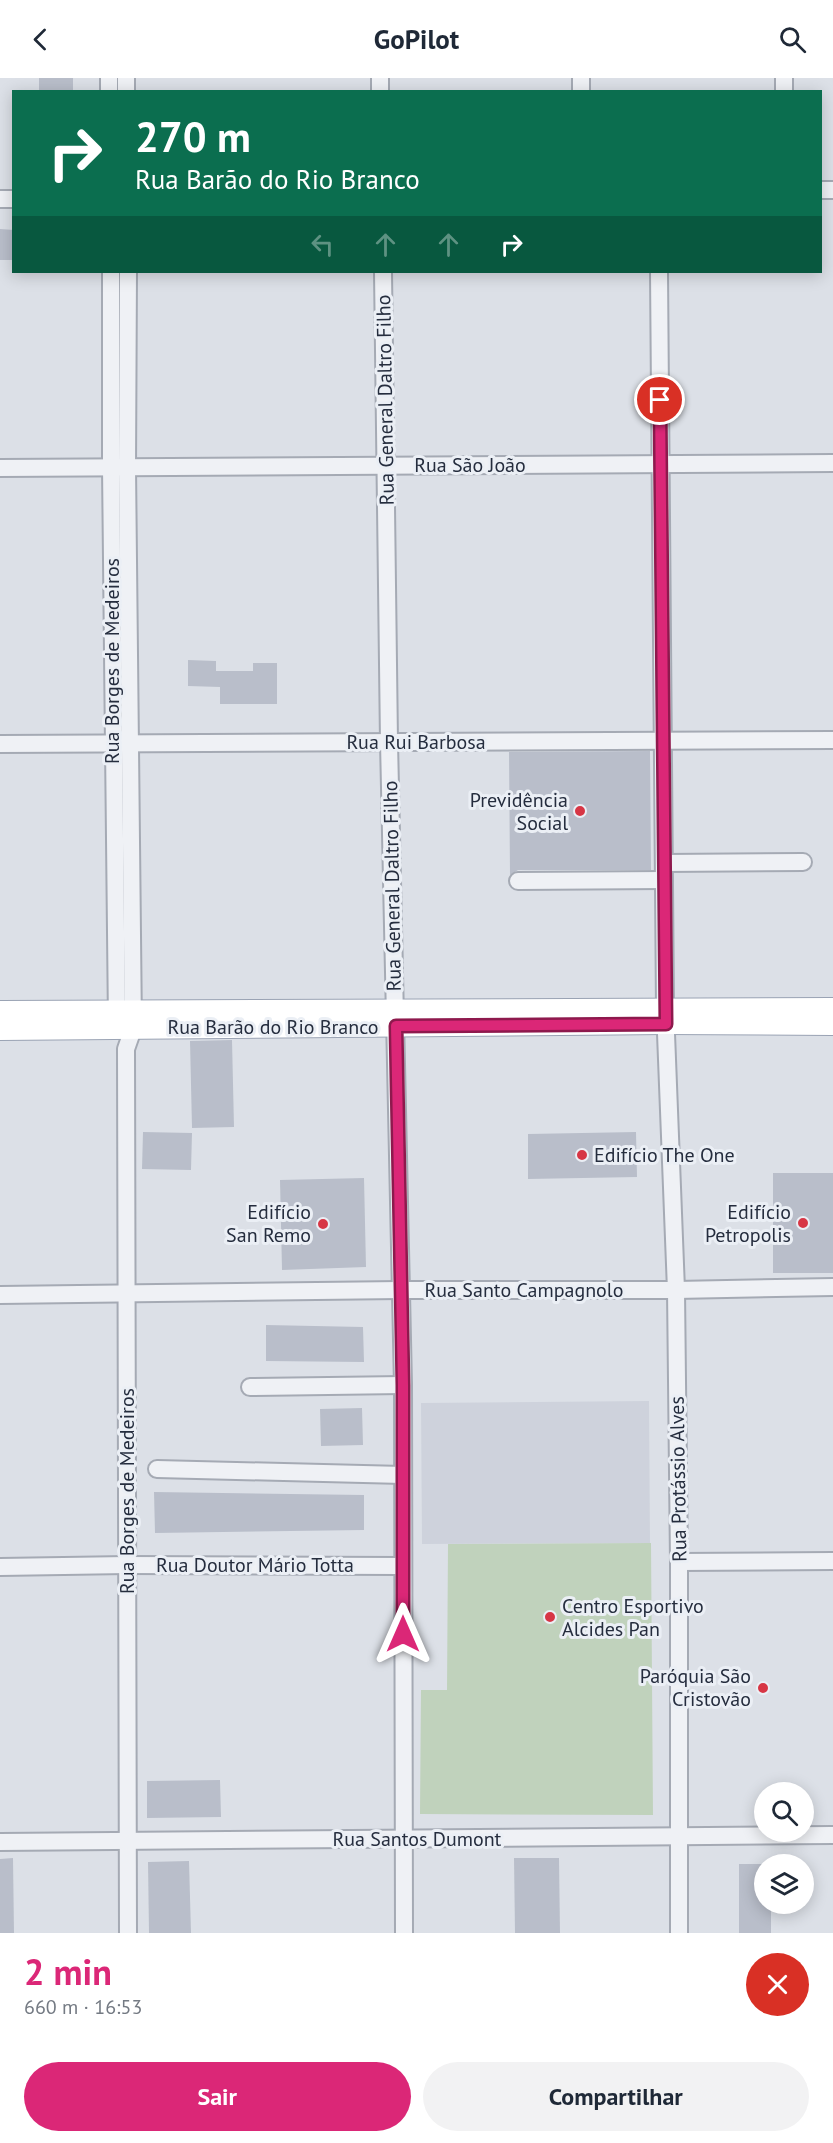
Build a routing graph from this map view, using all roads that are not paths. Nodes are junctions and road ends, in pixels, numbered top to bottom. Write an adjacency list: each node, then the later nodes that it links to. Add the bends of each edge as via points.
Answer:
1 (111, 273): 8 (street, Rua Borges de Medeiros)
2 (128, 273): 8 (street)
3 (383, 273): 7 (street, Rua General Daltro Filho)
4 (659, 273): 6 (street, Rua Protássio Alves)
5 (833, 463): 6 (street, Rua São João)
6 (661, 464): 7 (street, Rua São João); 10 (street, Rua Protássio Alves)
7 (385, 466): 8 (street, Rua São João); 12 (street, Rua General Daltro Filho)
8 (119, 467): 9 (street, Rua São João); 13 (street, Rua Borges de Medeiros); 14 (street)
9 (0, 468)
10 (663, 740): 11 (street, Rua Rui Barbosa); 12 (street, Rua Rui Barbosa); 17 (street, Rua Protássio Alves)
11 (833, 740)
12 (389, 742): 14 (street, Rua Rui Barbosa); 22 (street, Rua General Daltro Filho)
13 (113, 743): 14 (street, Rua Rui Barbosa); 15 (street, Rua Rui Barbosa); 23 (street, Rua Borges de Medeiros)
14 (131, 743): 23 (street)
15 (0, 744)
16 (803, 862): 17 (street)
17 (664, 872): 18 (street); 21 (street, Rua Protássio Alves)
18 (518, 880)
19 (833, 1008): 21 (main road, Rua Barão do Rio Branco)
20 (0, 1011): 23 (main road, Rua Barão do Rio Branco)
21 (666, 1016): 22 (main road, Rua Barão do Rio Branco); 24 (main road, Rua Barão do Rio Branco); 28 (street, Rua Protássio Alves)
22 (395, 1017): 23 (main road, Rua Barão do Rio Branco); 27 (street, Rua General Daltro Filho)
23 (125, 1019): 25 (main road, Rua Barão do Rio Branco); 30 (street, Rua Borges de Medeiros)
24 (833, 1025)
25 (0, 1030)
26 (833, 1287): 28 (street, Rua Santo Campagnolo)
27 (400, 1290): 28 (street, Rua Santo Campagnolo); 30 (street, Rua Santo Campagnolo); 31 (street, Rua General Daltro Filho)
28 (676, 1290): 36 (street, Rua Protássio Alves)
29 (0, 1294): 30 (street, Rua Santo Campagnolo)
30 (126, 1294): 37 (street, Rua Borges de Medeiros)
31 (403, 1385): 32 (street); 34 (street, Rua General Daltro Filho)
32 (250, 1387)
33 (157, 1469): 34 (street)
34 (403, 1474): 38 (street, Rua General Daltro Filho)
35 (833, 1561): 36 (street)
36 (679, 1562): 41 (street, Rua Protássio Alves)
37 (127, 1565): 38 (street, Rua Doutor Mário Totta); 39 (street, Rua Doutor Mário Totta); 43 (street, Rua Borges de Medeiros)
38 (402, 1566): 42 (street, Rua General Daltro Filho)
39 (0, 1567)
40 (833, 1834): 41 (street, Rua Santos Dumont)
41 (678, 1835): 42 (street, Rua Santos Dumont); 47 (street, Rua Protássio Alves)
42 (404, 1839): 43 (street, Rua Santos Dumont); 46 (street, Rua General Daltro Filho)
43 (128, 1841): 44 (street, Rua Santos Dumont); 45 (street, Rua Borges de Medeiros)
44 (0, 1842)
45 (128, 1933)
46 (404, 1933)
47 (679, 1933)

